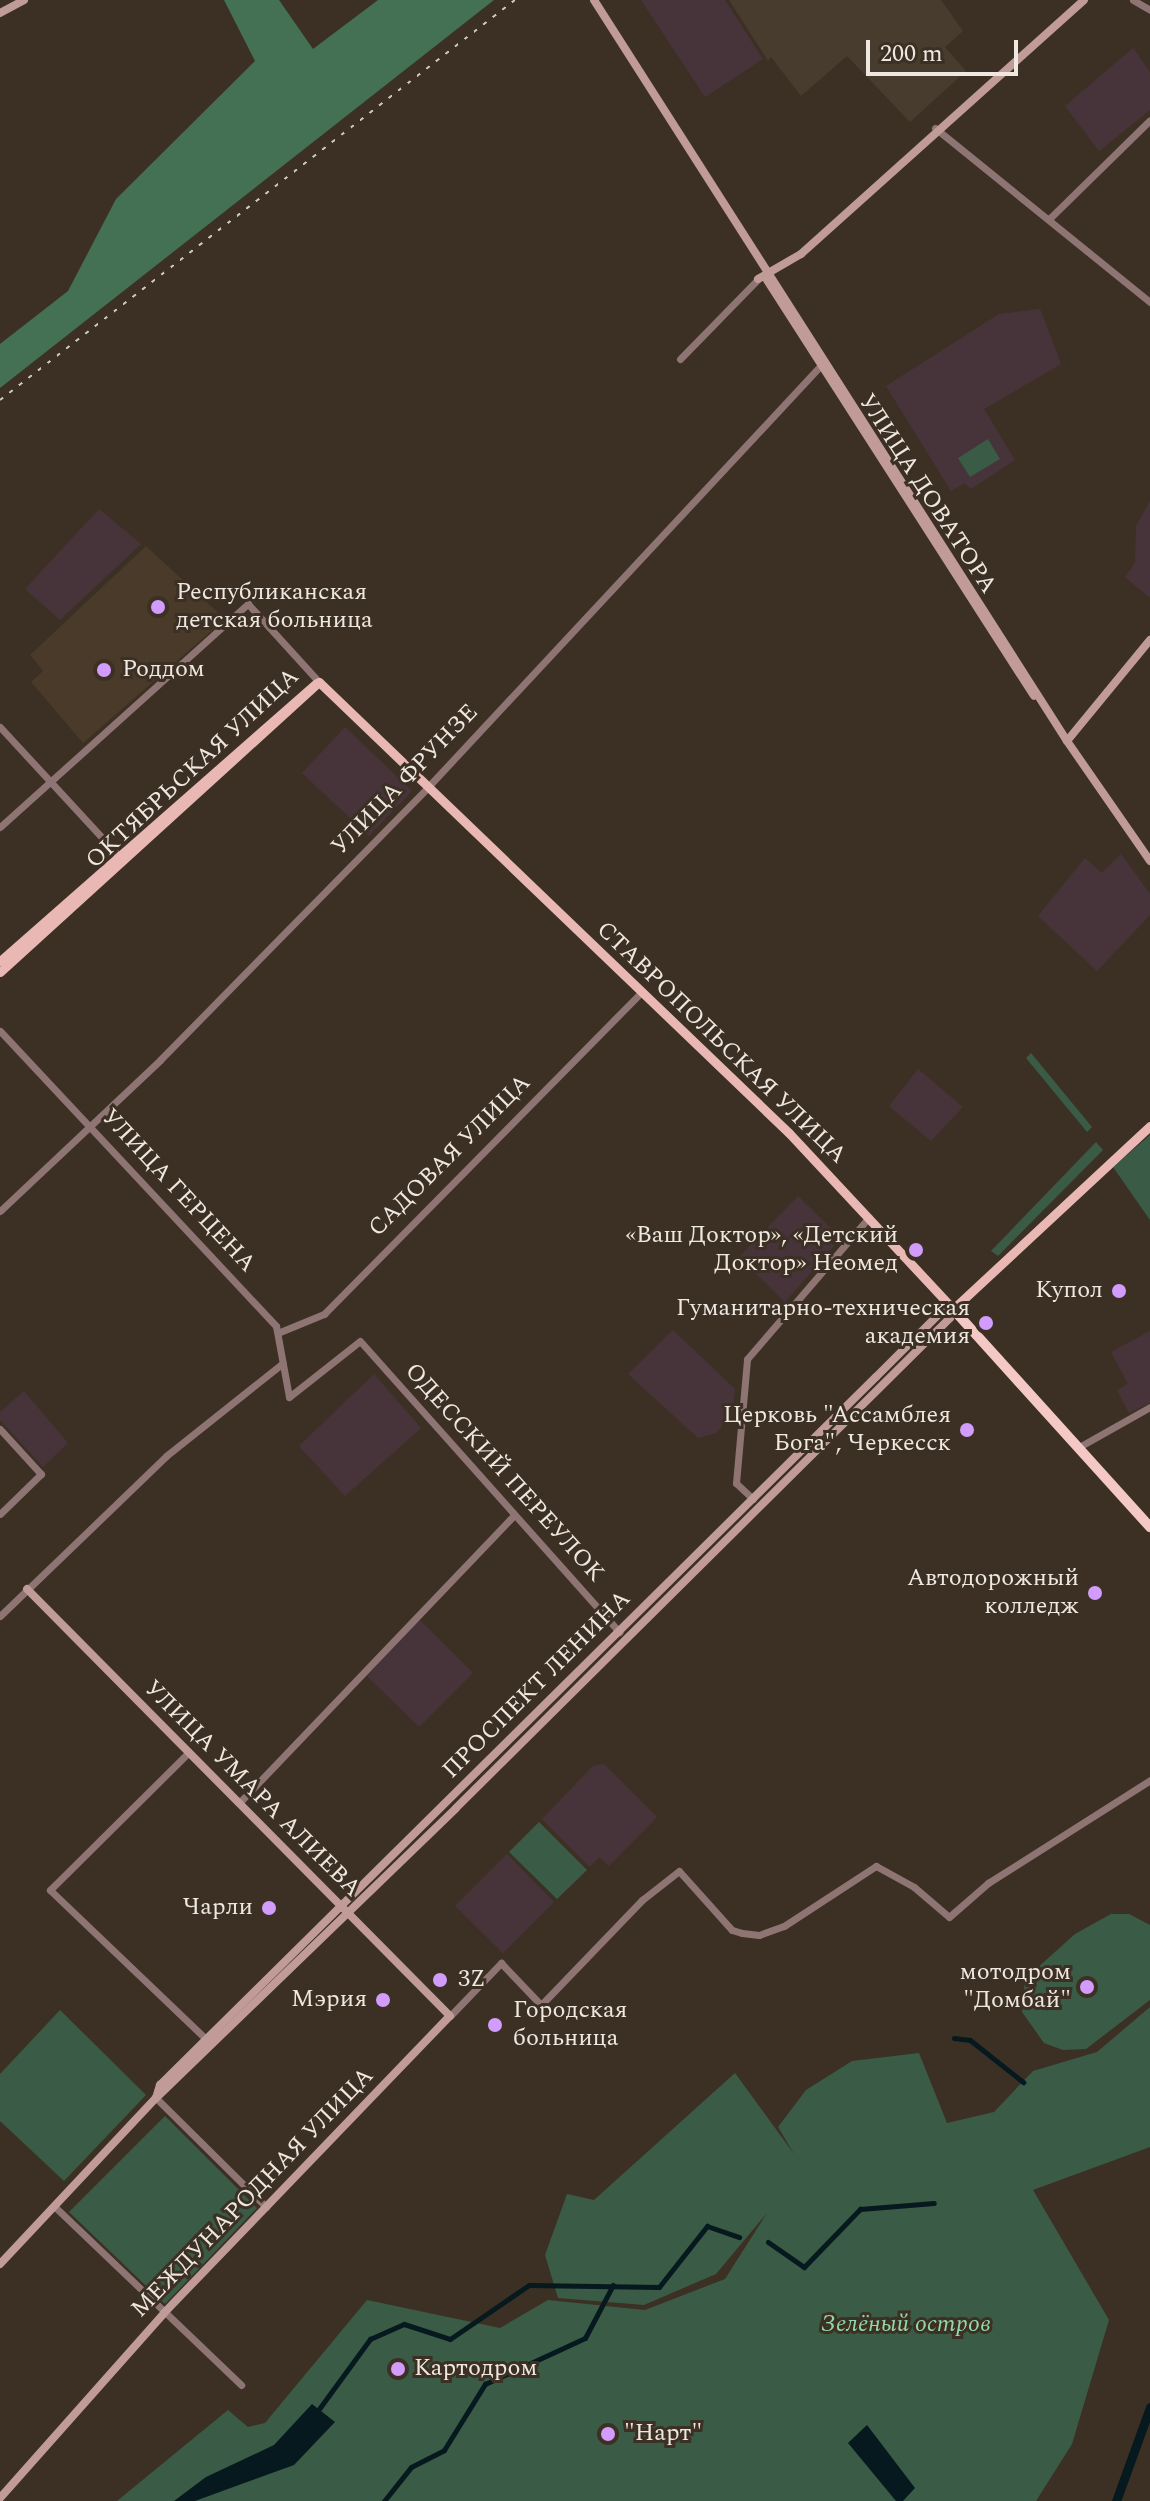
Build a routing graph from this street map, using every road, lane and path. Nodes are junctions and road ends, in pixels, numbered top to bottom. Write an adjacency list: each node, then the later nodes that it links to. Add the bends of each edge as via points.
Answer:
1 (17, 0): 7 (main road)
2 (24, 0): 7 (main road)
3 (594, 0): 11 (main road, УЛИЦА ДОВАТОРА)
4 (1081, 0): 9 (main road)
5 (1133, 0): 6 (street)
6 (1150, 10)
7 (0, 11)
8 (1150, 120): 10 (street)
9 (937, 130): 10 (street); 11 (main road)
10 (1049, 219): 12 (street)
11 (765, 276): 13 (street); 14 (main road, УЛИЦА ДОВАТОРА)
12 (1150, 302)
13 (680, 359)
14 (822, 364): 18 (main road, УЛИЦА ДОВАТОРА); 20 (street, УЛИЦА ФРУНЗЕ)
15 (1150, 640): 18 (main road)
16 (319, 682): 19 (street, СТАВРОПОЛЬСКАЯ УЛИЦА, via 248,604); 20 (main road, СТАВРОПОЛЬСКАЯ УЛИЦА); 22 (main road, ОКТЯБРЬСКАЯ УЛИЦА)
17 (0, 727): 19 (street)
18 (1067, 741): 23 (main road, УЛИЦА ДОВАТОРА)
19 (52, 781): 21 (street); 22 (street)
20 (427, 788): 26 (main road, СТАВРОПОЛЬСКАЯ УЛИЦА); 28 (street, УЛИЦА ФРУНЗЕ)
21 (0, 827)
22 (120, 857): 24 (main road, ОКТЯБРЬСКАЯ УЛИЦА); 25 (main road, ОКТЯБРЬСКАЯ УЛИЦА)
23 (1150, 861)
24 (0, 961)
25 (0, 972)
26 (640, 993): 31 (main road, СТАВРОПОЛЬСКАЯ УЛИЦА, via 789,1133); 33 (street, САДОВАЯ УЛИЦА, via 324,1314)
27 (0, 1031): 28 (street, УЛИЦА ГЕРЦЕНА)
28 (90, 1126): 30 (street, УЛИЦА ФРУНЗЕ); 33 (street, УЛИЦА ГЕРЦЕНА)
29 (1150, 1126): 32 (main road, ПРОСПЕКТ ЛЕНИНА)
30 (0, 1211)
31 (869, 1217): 32 (main road, СТАВРОПОЛЬСКАЯ УЛИЦА); 38 (street, via 747,1359 736,1483)
32 (953, 1309): 37 (highway, СТАВРОПОЛЬСКАЯ УЛИЦА); 38 (main road, ПРОСПЕКТ ЛЕНИНА, via 943,1310); 49 (main road, ПРОСПЕКТ ЛЕНИНА, via 950,1318)
33 (280, 1332): 34 (street)
34 (283, 1363): 40 (street, ОДЕССКИЙ ПЕРЕУЛОК, via 289,1397 360,1341); 42 (street, via 166,1456)
35 (1150, 1407): 37 (street)
36 (0, 1429): 39 (street, via 41,1474)
37 (1079, 1447): 41 (highway, СТАВРОПОЛЬСКАЯ УЛИЦА)
38 (753, 1499): 44 (main road, ПРОСПЕКТ ЛЕНИНА)
39 (0, 1514)
40 (513, 1516): 44 (street, ОДЕССКИЙ ПЕРЕУЛОК); 47 (street)
41 (1150, 1527)
42 (27, 1589): 43 (street); 45 (main road, УЛИЦА УМАРА АЛИЕВА)
43 (0, 1616)
44 (619, 1632): 48 (main road, ПРОСПЕКТ ЛЕНИНА)
45 (189, 1752): 47 (main road, УЛИЦА УМАРА АЛИЕВА); 51 (street, via 50,1890)
46 (1150, 1780): 50 (street, МЕЖДУНАРОДНАЯ УЛИЦА, via 988,1883 949,1917 914,1887 876,1866 784,1926 759,1935 742,1933 732,1930 679,1871 642,1900 541,2005 501,1963)
47 (239, 1803): 48 (main road, УЛИЦА УМАРА АЛИЕВА)
48 (340, 1907): 49 (main road, УЛИЦА УМАРА АЛИЕВА); 51 (main road, ПРОСПЕКТ ЛЕНИНА)
49 (348, 1914): 50 (main road, УЛИЦА УМАРА АЛИЕВА); 52 (main road, ПРОСПЕКТ ЛЕНИНА)
50 (450, 2016): 54 (main road, МЕЖДУНАРОДНАЯ УЛИЦА)
51 (206, 2039): 52 (main road, ПРОСПЕКТ ЛЕНИНА, via 160,2085)
52 (156, 2098): 53 (main road, ПРОСПЕКТ ЛЕНИНА); 54 (street)
53 (54, 2206): 55 (main road, ПРОСПЕКТ ЛЕНИНА); 56 (street)
54 (266, 2207): 56 (main road, МЕЖДУНАРОДНАЯ УЛИЦА)
55 (0, 2264)
56 (164, 2313): 57 (street); 58 (main road, МЕЖДУНАРОДНАЯ УЛИЦА)
57 (241, 2385)
58 (0, 2498)

